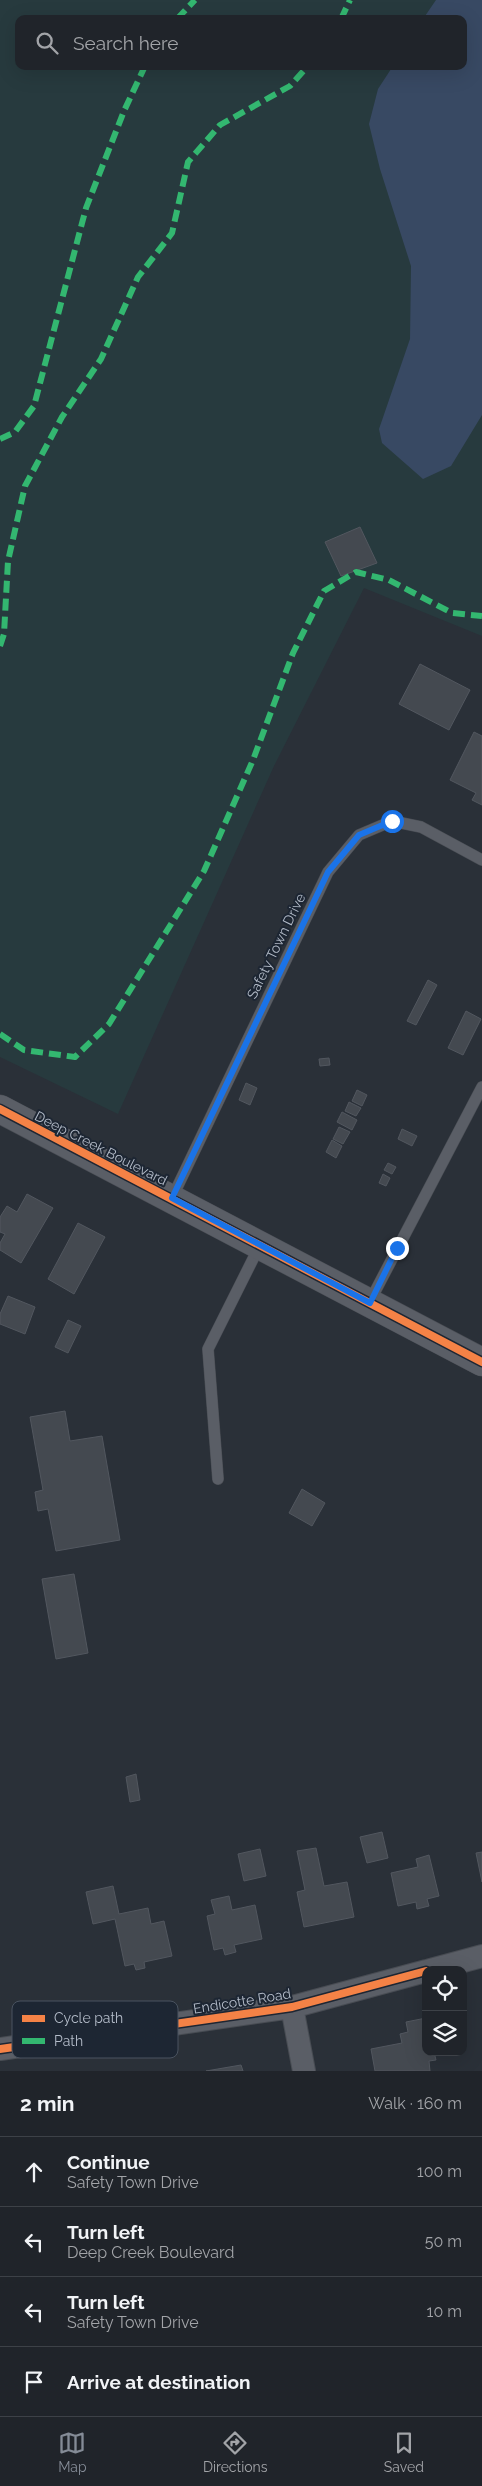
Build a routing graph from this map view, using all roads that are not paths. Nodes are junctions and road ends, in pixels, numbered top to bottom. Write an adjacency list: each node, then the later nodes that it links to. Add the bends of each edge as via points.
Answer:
1 (482, 860): 4 (lane, Safety Town Drive, via 421,827 392,821 359,835 328,872)
2 (482, 1087): 6 (lane)
3 (0, 1109): 4 (street, Deep Creek Boulevard)
4 (172, 1198): 5 (street, Deep Creek Boulevard)
5 (260, 1245): 6 (street, Deep Creek Boulevard); 8 (lane, via 208,1349)
6 (370, 1303): 7 (street, Deep Creek Boulevard)
7 (482, 1362)
8 (218, 1479)
9 (482, 1956): 10 (street)
10 (445, 1966)
11 (422, 1972): 12 (street, Endicotte Road)
12 (292, 2007): 13 (street, Endicotte Road); 14 (street)
13 (178, 2023)
14 (304, 2071)

